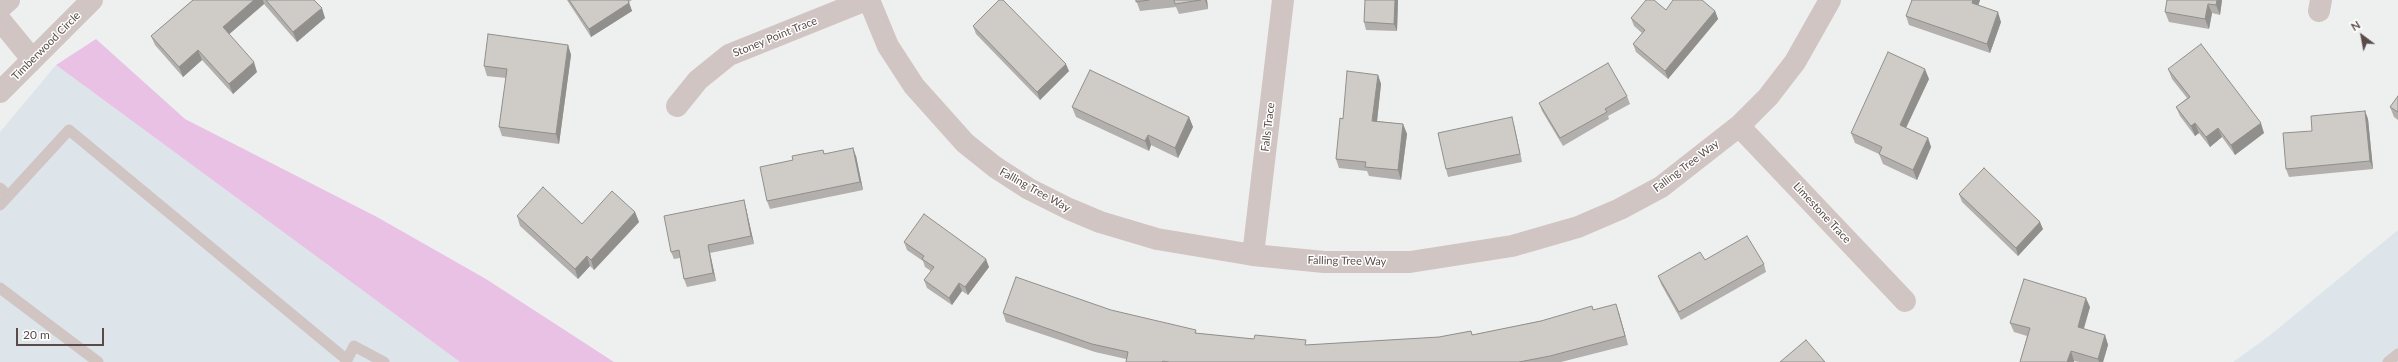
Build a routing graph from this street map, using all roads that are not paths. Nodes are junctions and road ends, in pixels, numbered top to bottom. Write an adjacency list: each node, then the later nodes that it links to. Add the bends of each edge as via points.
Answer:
1 (9, 0): 6 (street)
2 (92, 0): 8 (street, Timberwood Circle)
3 (868, 0): 10 (street, Stoney Point Trace, via 729,55 698,80); 15 (street, Falling Tree Way, via 888,46 914,86 965,143 995,167 1029,189 1100,222 1157,239)
4 (1283, 0): 15 (street, Falls Trace)
5 (1830, 0): 11 (street, Falling Tree Way, via 1795,62 1768,97)
6 (0, 8)
7 (0, 20): 8 (street)
8 (32, 59): 9 (street, Timberwood Circle)
9 (0, 92)
10 (677, 106)
11 (1739, 126): 15 (street, Falling Tree Way, via 1661,187 1620,209 1578,227 1512,246 1410,262 1324,262); 17 (street, Limestone Trace)
12 (0, 188): 13 (lane)
13 (8, 196): 14 (lane); 19 (lane, via 69,130)
14 (0, 205)
15 (1253, 255)
16 (0, 288): 20 (lane)
17 (1905, 301)
18 (2398, 354): 22 (lane)
19 (346, 361): 21 (lane, via 354,346)
20 (98, 362)
21 (384, 362)
22 (2388, 362)

